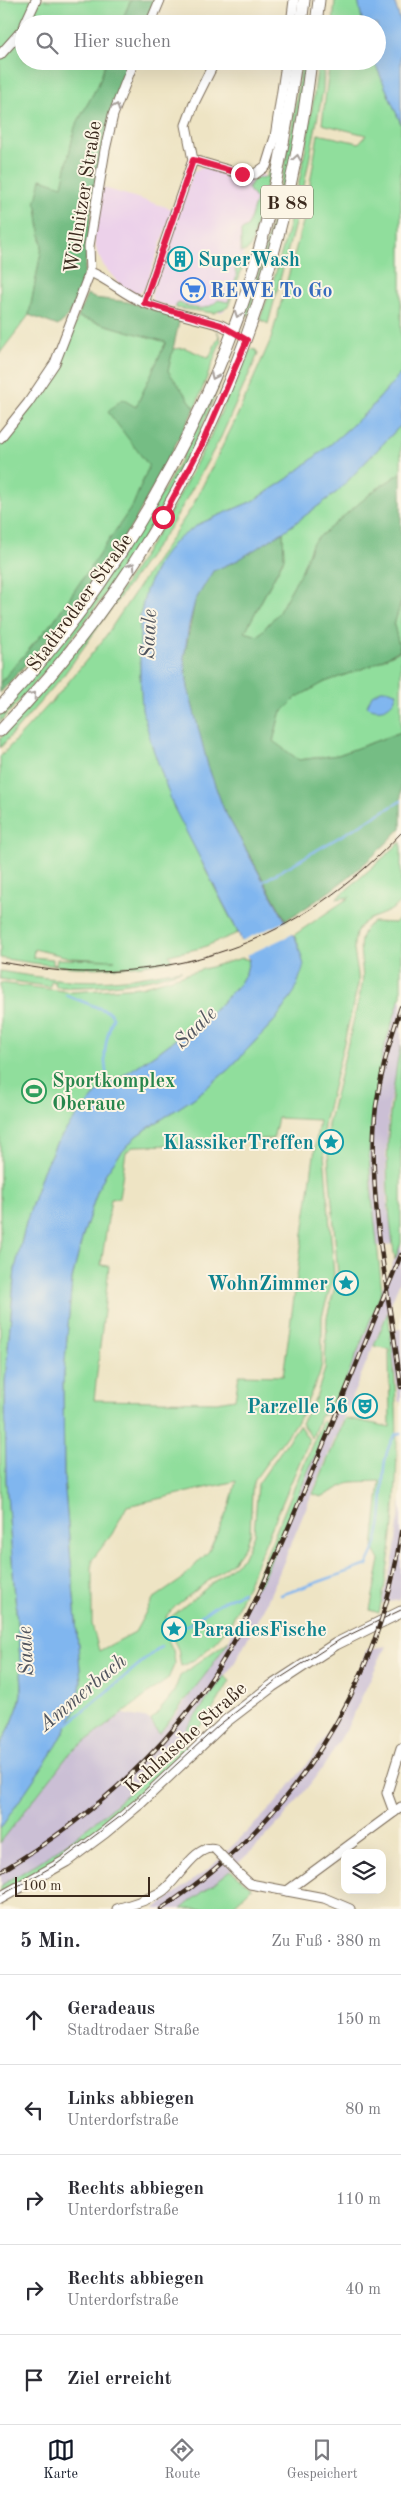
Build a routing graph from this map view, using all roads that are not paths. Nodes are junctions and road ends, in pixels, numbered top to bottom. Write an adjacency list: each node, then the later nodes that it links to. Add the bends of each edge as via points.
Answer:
1 (36, 0): 6 (street)
2 (160, 0): 7 (street)
3 (294, 0): 8 (street)
4 (304, 0): 9 (main road)
5 (319, 0): 10 (main road)
6 (29, 15)
7 (154, 15)
8 (292, 15)
9 (302, 15)
10 (317, 15)
11 (15, 38): 12 (street)
12 (0, 55)
13 (130, 70): 19 (street, Wöllnitzer Straße, one-way to 13, via 88,258 93,214 113,115)
14 (210, 70): 18 (street, via 186,125)
15 (288, 70): 18 (street, via 266,166 255,174 242,174)
16 (289, 70): 21 (main road, Stadtrodaer Straße / B 88, one-way to 21, via 286,132 274,192 258,255)
17 (311, 70): 22 (main road, Stadtrodaer Straße / B 88, one-way to 17, via 293,182)
18 (193, 160): 20 (street)
19 (90, 272): 20 (street); 23 (street, Wöllnitzer Straße, via 55,363)
20 (144, 303): 21 (street)
21 (232, 331): 22 (main road); 24 (main road, Stadtrodaer Straße / B 88, one-way to 24, via 180,450 138,523 66,629)
22 (247, 340): 25 (main road, Stadtrodaer Straße / B 88, one-way to 22, via 72,650 144,548 202,444)
23 (0, 438)
24 (0, 707)
25 (0, 731)
26 (401, 1612): 30 (main road, Kahlaische Straße, via 336,1644 272,1686 226,1721 106,1832 66,1861)
27 (401, 1748): 28 (street, via 387,1793)
28 (398, 1810): 29 (street)
29 (287, 1890): 31 (street, bridge, via 250,1884 215,1849 209,1847 199,1851 172,1883 158,1894); 32 (street, via 324,1898)
30 (0, 1898)
31 (117, 1909)
32 (350, 1909)

